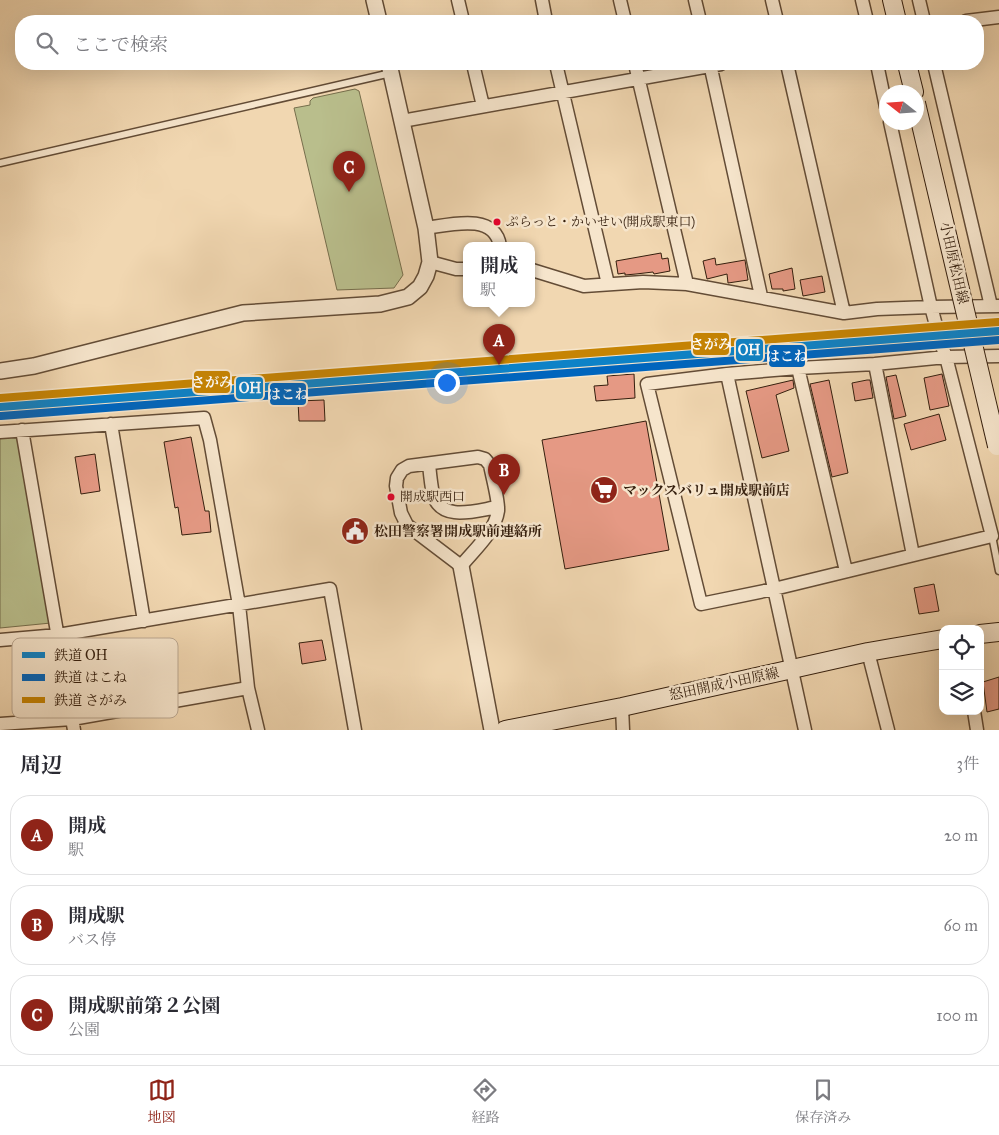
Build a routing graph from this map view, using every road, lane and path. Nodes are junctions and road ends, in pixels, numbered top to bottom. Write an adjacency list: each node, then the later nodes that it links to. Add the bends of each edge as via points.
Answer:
1 (374, 0): 10 (street)
2 (458, 0): 11 (street)
3 (542, 0): 12 (street)
4 (620, 0): 13 (street)
5 (695, 0): 14 (street)
6 (772, 0): 15 (street)
7 (862, 0): 16 (street)
8 (892, 0): 17 (main road)
9 (919, 0): 18 (street)
10 (378, 15)
11 (462, 15)
12 (545, 15)
13 (624, 15)
14 (699, 15)
15 (776, 15)
16 (866, 15)
17 (896, 15)
18 (923, 15)
19 (999, 17): 20 (street)
20 (984, 19)
21 (386, 70): 40 (lane)
22 (390, 70): 37 (street)
23 (474, 70): 36 (street)
24 (558, 70): 35 (street)
25 (637, 70): 32 (street)
26 (683, 70): 32 (street)
27 (714, 70): 48 (street)
28 (788, 70): 51 (street)
29 (878, 70): 33 (street)
30 (908, 70): 34 (main road)
31 (936, 70): 49 (street)
32 (639, 79): 35 (street); 47 (street)
33 (881, 85)
34 (912, 85)
35 (563, 92): 36 (street); 46 (street)
36 (483, 106): 37 (street)
37 (402, 121): 41 (street)
38 (892, 130): 50 (street)
39 (922, 130): 61 (main road, 小田原松田線, bridge)
40 (0, 163)
41 (426, 228): 42 (street, via 473,222 490,228); 43 (street)
42 (499, 242)
43 (430, 262): 44 (street); 56 (street, via 420,287 408,297 380,304 243,312 34,366)
44 (463, 269)
45 (535, 271): 46 (street, via 584,286)
46 (608, 284): 47 (street)
47 (687, 284): 48 (street)
48 (761, 296): 51 (street)
49 (995, 306): 50 (street)
50 (931, 307): 51 (street); 53 (street)
51 (844, 313)
52 (999, 356): 53 (street)
53 (946, 357): 54 (street); 64 (street)
54 (875, 364): 55 (street); 65 (street)
55 (798, 368): 57 (street); 68 (street)
56 (0, 371)
57 (727, 374): 69 (street); 69 (street, via 647,384 701,604)
58 (111, 424): 59 (street); 70 (street, via 204,418); 71 (street)
59 (22, 430): 60 (street); 74 (street)
60 (0, 432)
61 (998, 449)
62 (429, 464): 63 (street, via 434,496 442,509 456,514); 63 (street, via 478,457 485,459 490,465); 66 (street, via 402,470 396,486 401,513 407,525)
63 (498, 507): 66 (street, via 491,529)
64 (992, 536): 65 (street); 67 (lane)
65 (913, 554): 68 (street)
66 (461, 566): 89 (street)
67 (999, 570)
68 (846, 571): 69 (street)
69 (774, 589): 79 (street)
70 (239, 605): 71 (street); 80 (street); 88 (street, via 330,590)
71 (144, 621): 74 (street)
72 (999, 632): 73 (main road)
73 (984, 634)
74 (58, 635): 75 (street); 76 (street)
75 (23, 638)
76 (59, 638)
77 (939, 641): 78 (main road, 怒田開成小田原線)
78 (868, 652): 79 (main road, 怒田開成小田原線); 93 (street)
79 (791, 670): 82 (main road, 怒田開成小田原線); 92 (street)
80 (248, 688): 81 (street); 87 (street)
81 (178, 702)
82 (622, 707): 90 (main road, 怒田開成小田原線); 91 (street)
83 (975, 715): 94 (street)
84 (102, 718): 86 (street)
85 (0, 724): 86 (street)
86 (73, 724)
87 (258, 730)
88 (355, 730)
89 (492, 730)
90 (506, 730)
91 (623, 730)
92 (805, 730)
93 (888, 730)
94 (977, 730)

